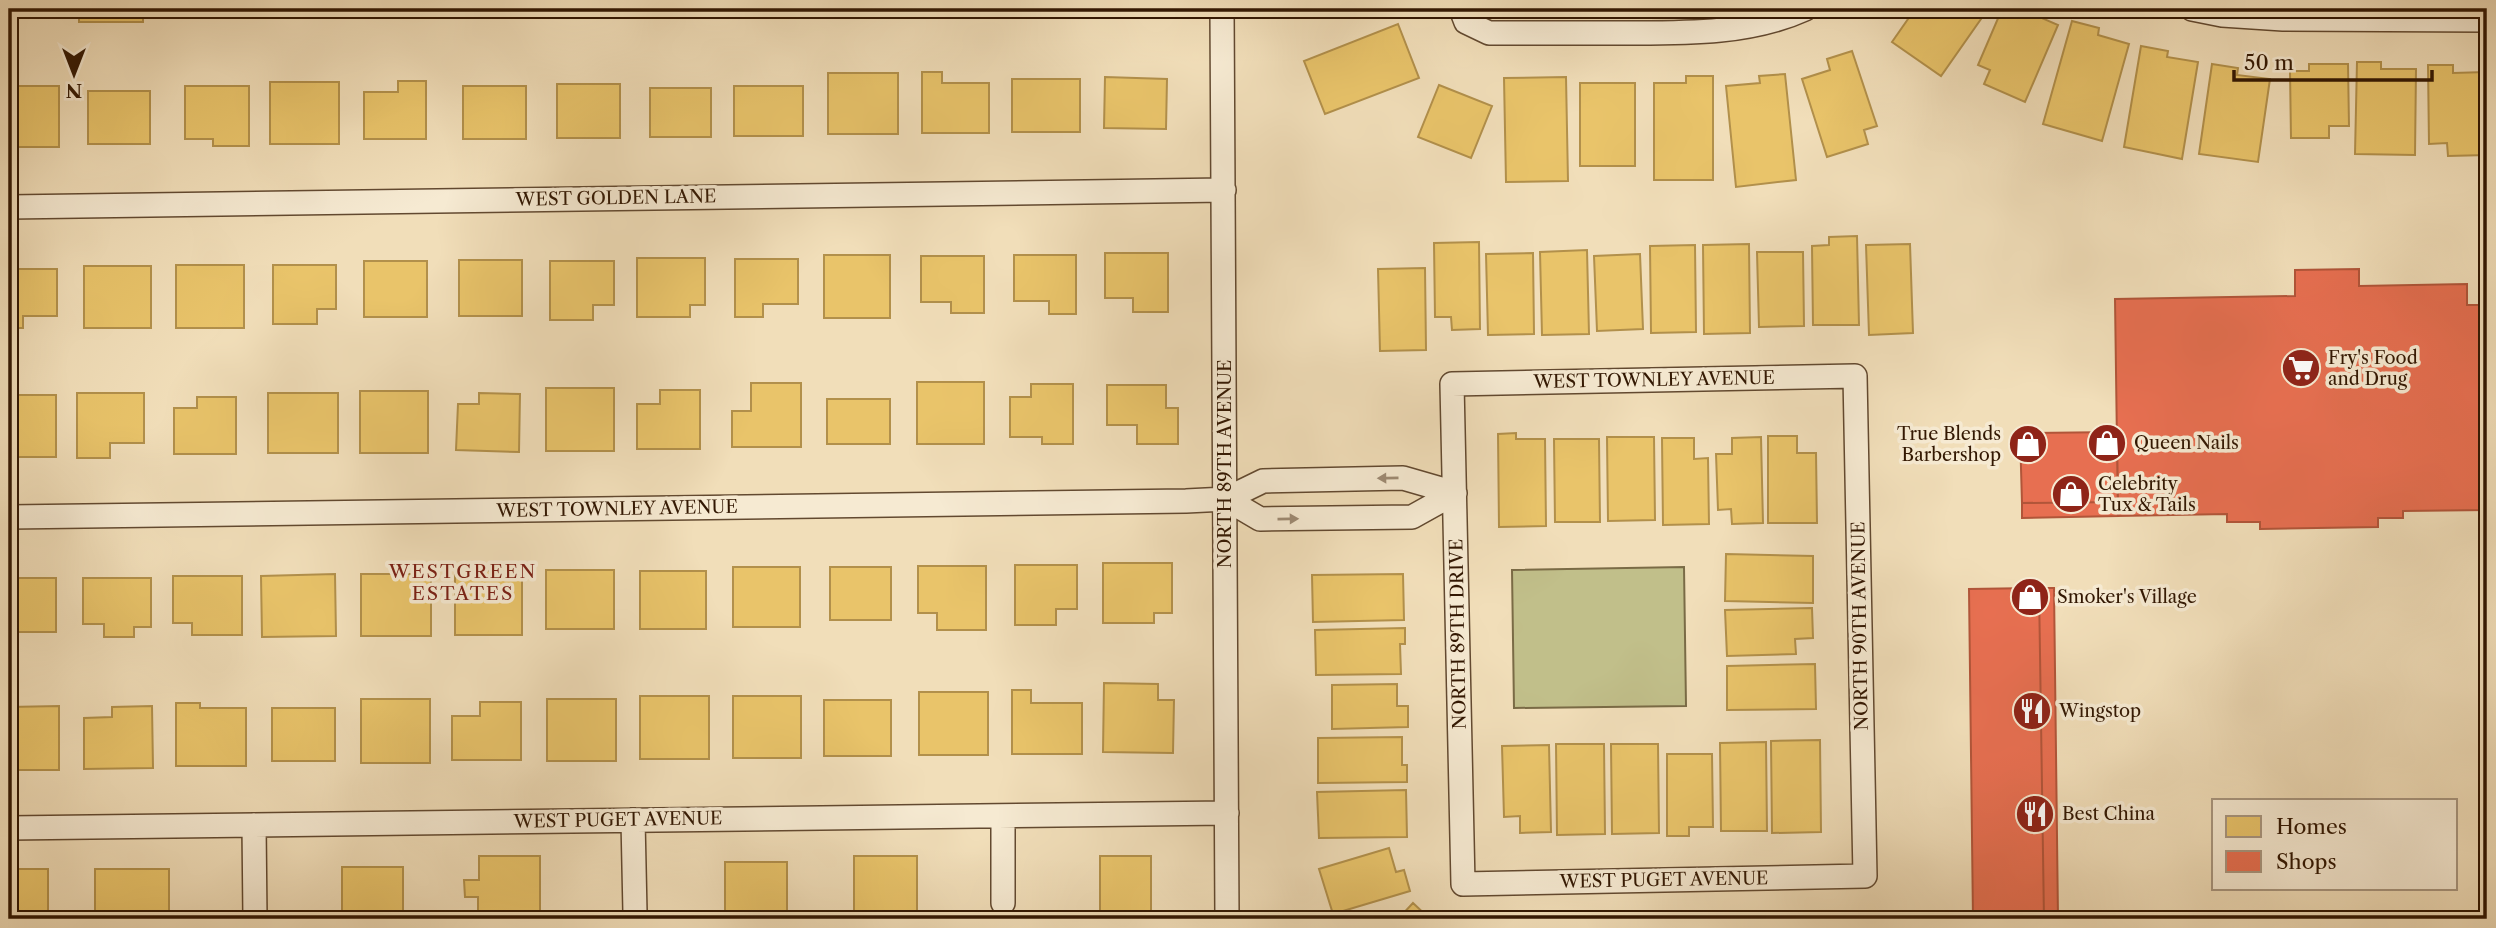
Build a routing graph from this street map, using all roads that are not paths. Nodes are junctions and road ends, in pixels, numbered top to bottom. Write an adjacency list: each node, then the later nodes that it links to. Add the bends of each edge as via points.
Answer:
1 (1222, 9): 6 (street, NORTH 89TH AVENUE)
2 (1805, 9): 4 (street, via 1699,33 1489,33)
3 (2192, 9): 5 (street, via 2283,19)
4 (1463, 15)
5 (2487, 20)
6 (1224, 190): 7 (street, WEST GOLDEN LANE); 12 (street, NORTH 89TH AVENUE)
7 (9, 207)
8 (1855, 376): 9 (street, WEST TOWNLEY AVENUE); 20 (street, NORTH 90TH AVENUE)
9 (1452, 384): 11 (street, NORTH 89TH DRIVE)
10 (1328, 479): 11 (street, WEST TOWNLEY AVENUE, one-way to 10, via 1403,478); 12 (street, WEST TOWNLEY AVENUE, via 1263,481); 14 (street)
11 (1455, 493): 14 (street, via 1412,517); 21 (street, NORTH 89TH DRIVE)
12 (1226, 499): 13 (street, WEST TOWNLEY AVENUE); 14 (street, one-way to 14, via 1260,519); 15 (street, NORTH 89TH AVENUE)
13 (9, 517)
14 (1328, 519)
15 (1227, 813): 16 (street, WEST PUGET AVENUE); 25 (street, NORTH 89TH AVENUE)
16 (1003, 816): 17 (street, WEST PUGET AVENUE); 22 (street)
17 (633, 820): 18 (street, WEST PUGET AVENUE); 23 (street)
18 (254, 825): 19 (street, WEST PUGET AVENUE); 24 (street)
19 (9, 828)
20 (1865, 876): 21 (street, WEST PUGET AVENUE)
21 (1463, 884)
22 (1003, 904)
23 (635, 913)
24 (255, 919)
25 (1227, 919)

